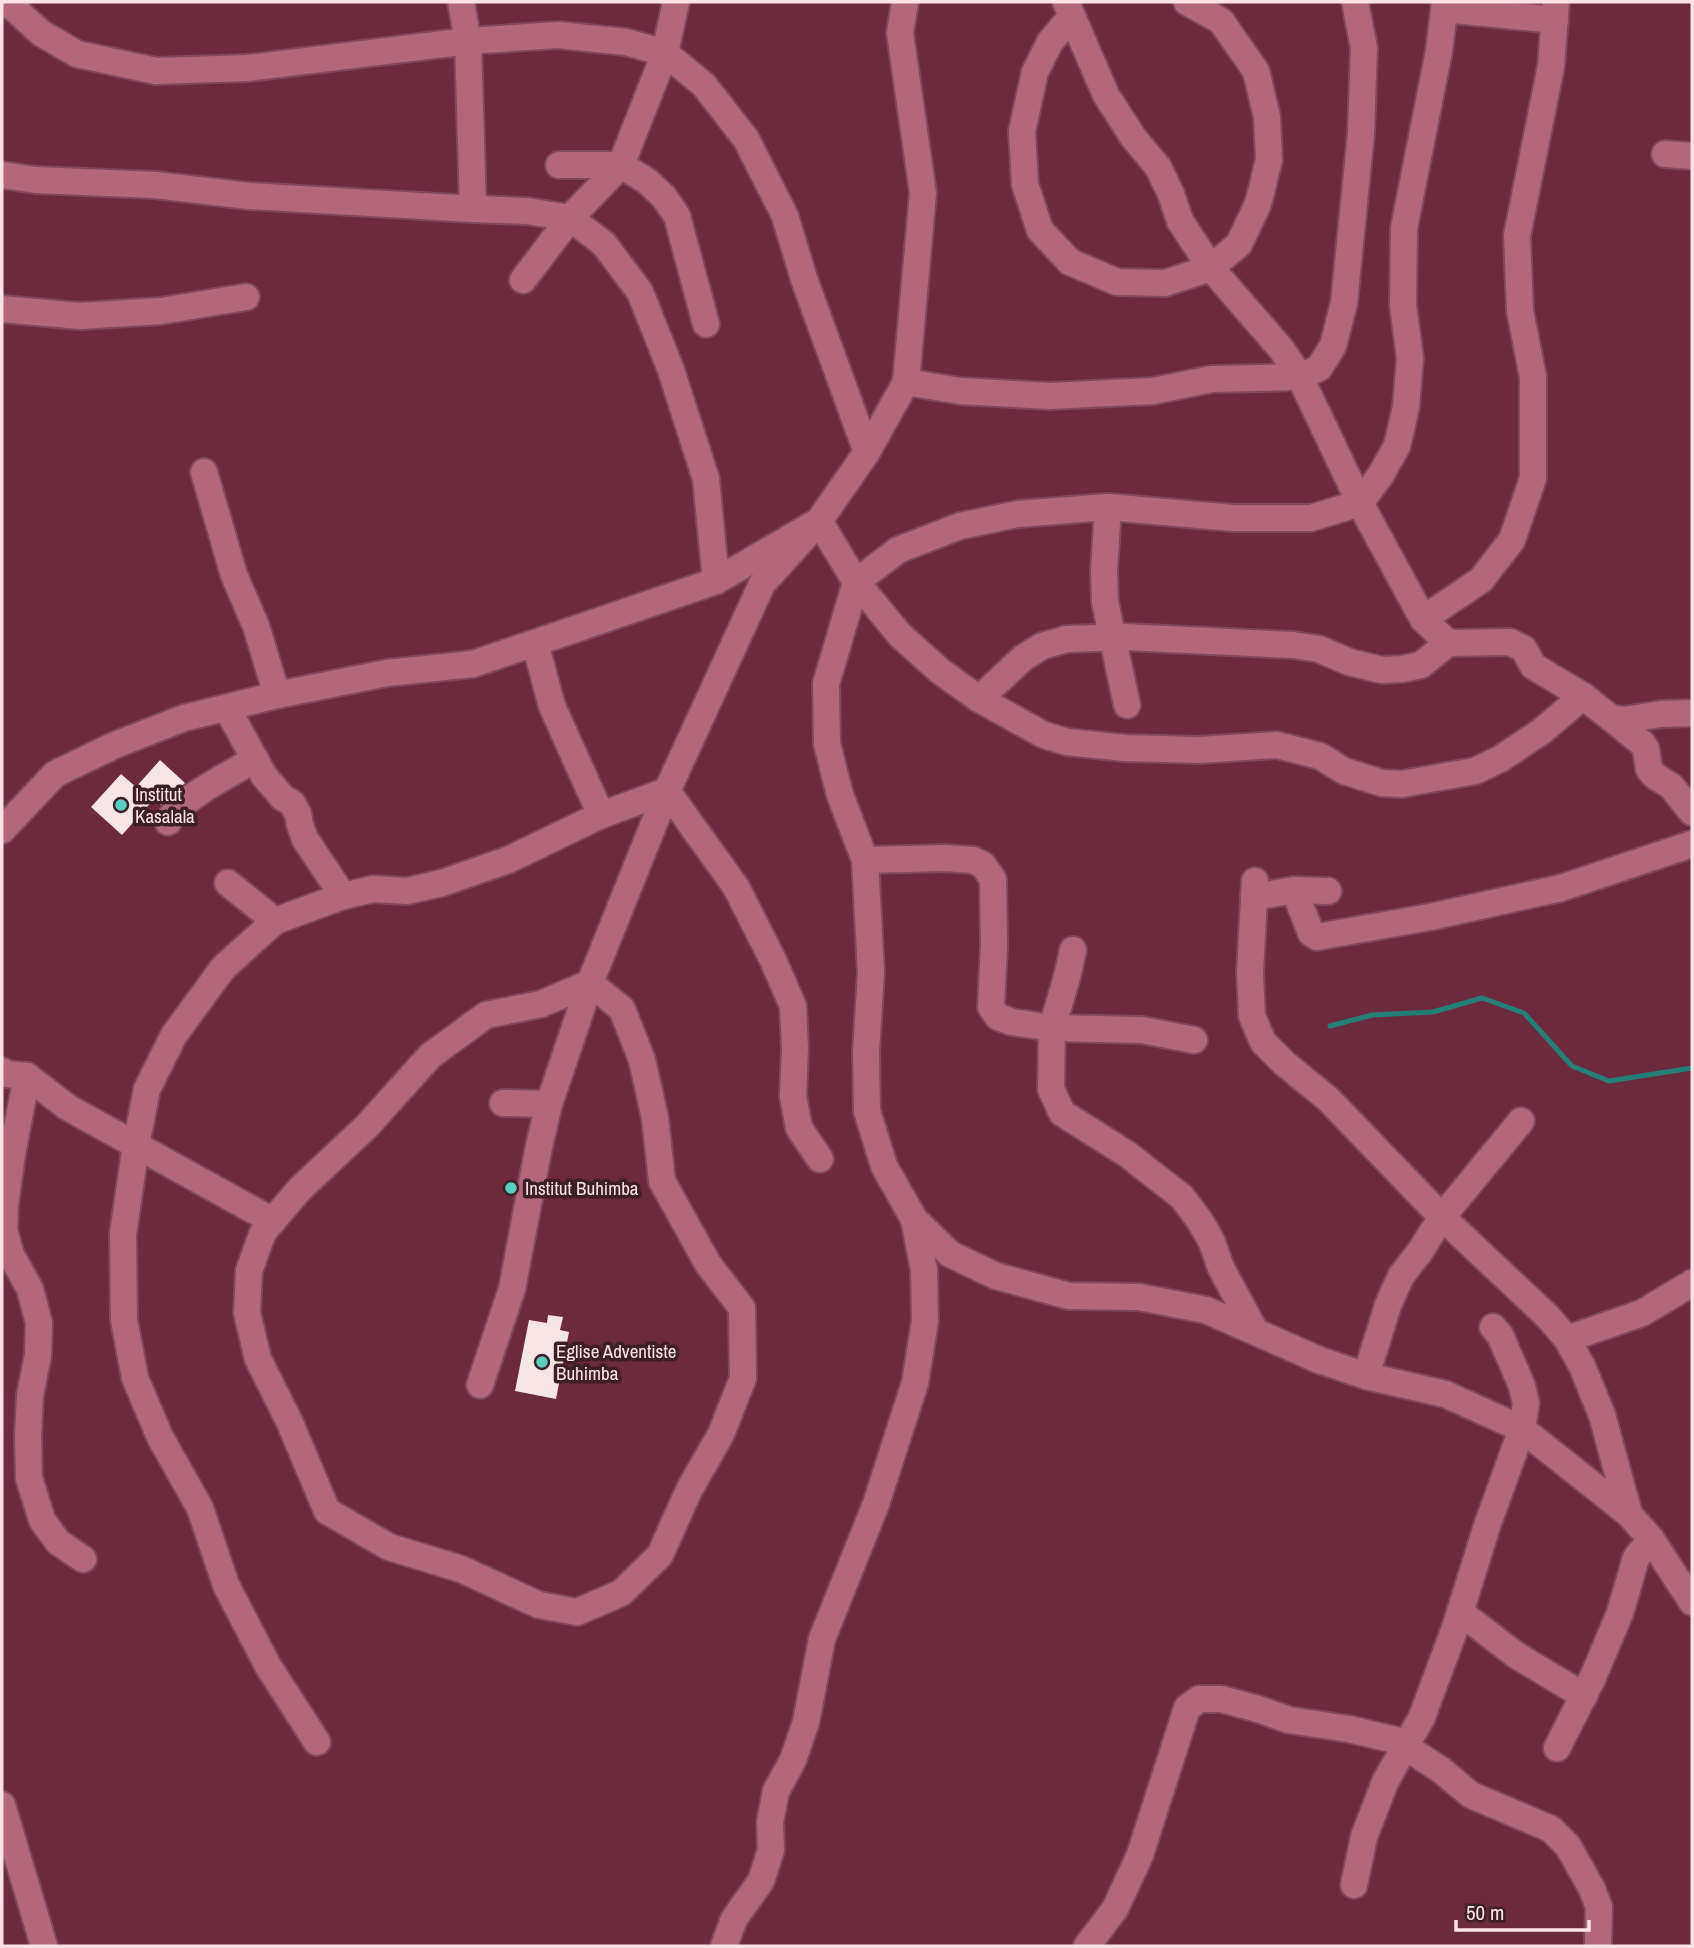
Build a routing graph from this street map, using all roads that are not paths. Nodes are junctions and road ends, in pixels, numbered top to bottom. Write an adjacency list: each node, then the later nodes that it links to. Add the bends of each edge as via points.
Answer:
1 (7, 2): 10 (street, via 41,33 78,54 156,71 248,68)
2 (461, 2): 10 (street)
3 (676, 2): 11 (street)
4 (905, 2): 25 (street, via 900,33 923,193)
5 (1187, 2): 19 (street, via 1221,21 1256,71 1267,117 1269,160 1258,204 1239,244)
6 (1354, 2): 24 (street, via 1364,48 1361,133 1344,303 1333,346 1319,368)
7 (1444, 5): 9 (street); 28 (street, via 1404,228 1403,305 1410,358 1406,407 1398,446)
8 (1069, 9): 19 (street, via 1106,95 1158,167 1180,221); 19 (street, via 1035,72 1022,131 1025,184 1040,230 1070,262 1117,282 1165,283)
9 (1555, 11): 33 (street, via 1551,66 1517,236 1520,311 1533,377 1533,478 1512,540 1489,570)
10 (468, 41): 11 (street, via 558,35 626,42); 17 (street)
11 (666, 53): 15 (street); 26 (street, via 704,85 746,139 780,205)
12 (1665, 154): 13 (street)
13 (1692, 156)
14 (559, 165): 15 (street)
15 (621, 165): 18 (street); 23 (street, via 647,181 677,216)
16 (2, 175): 17 (street)
17 (473, 209): 18 (street)
18 (570, 218): 20 (street); 31 (street, via 604,244 640,292 706,479)
19 (1211, 268): 24 (street)
20 (523, 280)
21 (246, 297): 22 (street, via 161,311 80,316)
22 (2, 309)
23 (706, 324)
24 (1300, 377): 25 (street, via 1212,379 1153,391 1049,396 960,391); 28 (street)
25 (906, 382): 26 (street)
26 (867, 452): 30 (street)
27 (204, 472): 37 (street, via 234,575 256,626)
28 (1360, 503): 29 (street, via 1311,519 1233,518); 33 (street)
29 (1108, 507): 32 (street, via 1018,514 960,526 898,550); 34 (street, via 1105,602)
30 (819, 521): 31 (street); 32 (street); 45 (street, via 762,584)
31 (716, 581): 35 (street)
32 (856, 582): 39 (street, via 900,635); 51 (street, via 826,684 827,744 840,795)
33 (1423, 619): 36 (street)
34 (1113, 637): 36 (street, via 1293,645 1382,670 1421,665); 39 (street, via 1067,639 1041,646); 40 (street)
35 (535, 643): 37 (street, via 473,664 387,673); 47 (street, via 552,706)
36 (1448, 643): 38 (street, via 1510,642 1524,649 1533,666)
37 (277, 695): 41 (street)
38 (1583, 696): 39 (street, via 1542,731 1475,771 1402,784 1382,783 1344,771 1320,756 1277,745 1199,750 1068,742 1044,736); 43 (street)
39 (979, 699)
40 (1127, 705)
41 (227, 708): 44 (street); 49 (street, via 184,718 55,774)
42 (1692, 713): 43 (street)
43 (1611, 718): 46 (street, via 1643,744 1649,769 1671,786)
44 (255, 759): 48 (street, via 182,804); 55 (street, via 274,788 292,803 305,839)
45 (667, 791): 47 (street); 58 (street); 66 (street, via 736,887 774,960 793,1006 793,1096 799,1128)
46 (1692, 812)
47 (601, 815): 55 (street, via 508,860 442,883)
48 (168, 822)
49 (2, 830)
50 (1692, 844): 53 (street, via 1561,888 1317,937 1311,933)
51 (865, 860): 59 (street, via 945,858 984,864 993,879 995,900 991,1007 998,1017); 68 (street, via 871,972 867,1111 884,1166)
52 (229, 883): 56 (street)
53 (1294, 890): 54 (street); 67 (street, via 1255,889 1252,1016 1263,1042 1328,1099)
54 (1328, 891)
55 (343, 896): 56 (street)
56 (275, 921): 65 (street, via 223,968 174,1035 147,1089)
57 (1073, 950): 59 (street)
58 (590, 983): 63 (street); 69 (street, via 541,1004 486,1016 430,1056); 69 (street, via 622,1009 642,1060 662,1181 708,1264 742,1308 743,1378 721,1434 660,1555 621,1593 577,1612 539,1605 461,1569 389,1547 327,1511 258,1359 247,1313 249,1271 263,1232)
59 (1052, 1028): 60 (street, via 1142,1030); 72 (street, via 1051,1089 1062,1113 1127,1154 1182,1197 1212,1242)
60 (1194, 1040)
61 (14, 1074): 65 (street); 79 (street, via 4,1230 10,1255 30,1289 39,1323 30,1395 29,1478 41,1520 58,1542)
62 (503, 1104): 63 (street)
63 (549, 1104): 75 (street, via 512,1289)
64 (1521, 1121): 67 (street)
65 (136, 1145): 69 (street); 83 (street, via 122,1234 124,1320 135,1378 160,1437 200,1508 226,1586 268,1667)
66 (820, 1159)
67 (1442, 1217): 73 (street); 74 (street, via 1401,1276)
68 (914, 1219): 72 (street, via 950,1254 996,1276 1069,1296 1139,1297 1206,1310); 89 (street, via 924,1270 925,1321 915,1383 876,1504 822,1639 806,1721 776,1791 771,1850 761,1881 734,1919)
69 (272, 1221)
70 (1692, 1283): 73 (street, via 1642,1313)
71 (1493, 1327): 76 (street, via 1522,1386 1526,1403)
72 (1255, 1331): 74 (street)
73 (1567, 1339): 77 (street, via 1602,1415)
74 (1366, 1376): 76 (street, via 1445,1394)
75 (480, 1385)
76 (1522, 1429): 77 (street); 81 (street)
77 (1629, 1514): 78 (street)
78 (1651, 1539): 80 (street); 82 (street, via 1636,1558 1620,1613)
79 (83, 1559)
80 (1692, 1602)
81 (1460, 1612): 82 (street, via 1516,1655); 84 (street, via 1422,1717)
82 (1584, 1696): 85 (street)
83 (317, 1742)
84 (1406, 1746): 87 (street, via 1385,1782 1364,1837); 90 (street, via 1378,1735 1289,1720 1221,1699 1199,1699 1187,1709 1130,1880); 91 (street, via 1471,1796 1550,1829 1568,1846 1599,1907)
85 (1557, 1748)
86 (2, 1805): 88 (street)
87 (1354, 1885)
88 (44, 1946)
89 (724, 1946)
90 (1087, 1946)
91 (1598, 1946)

